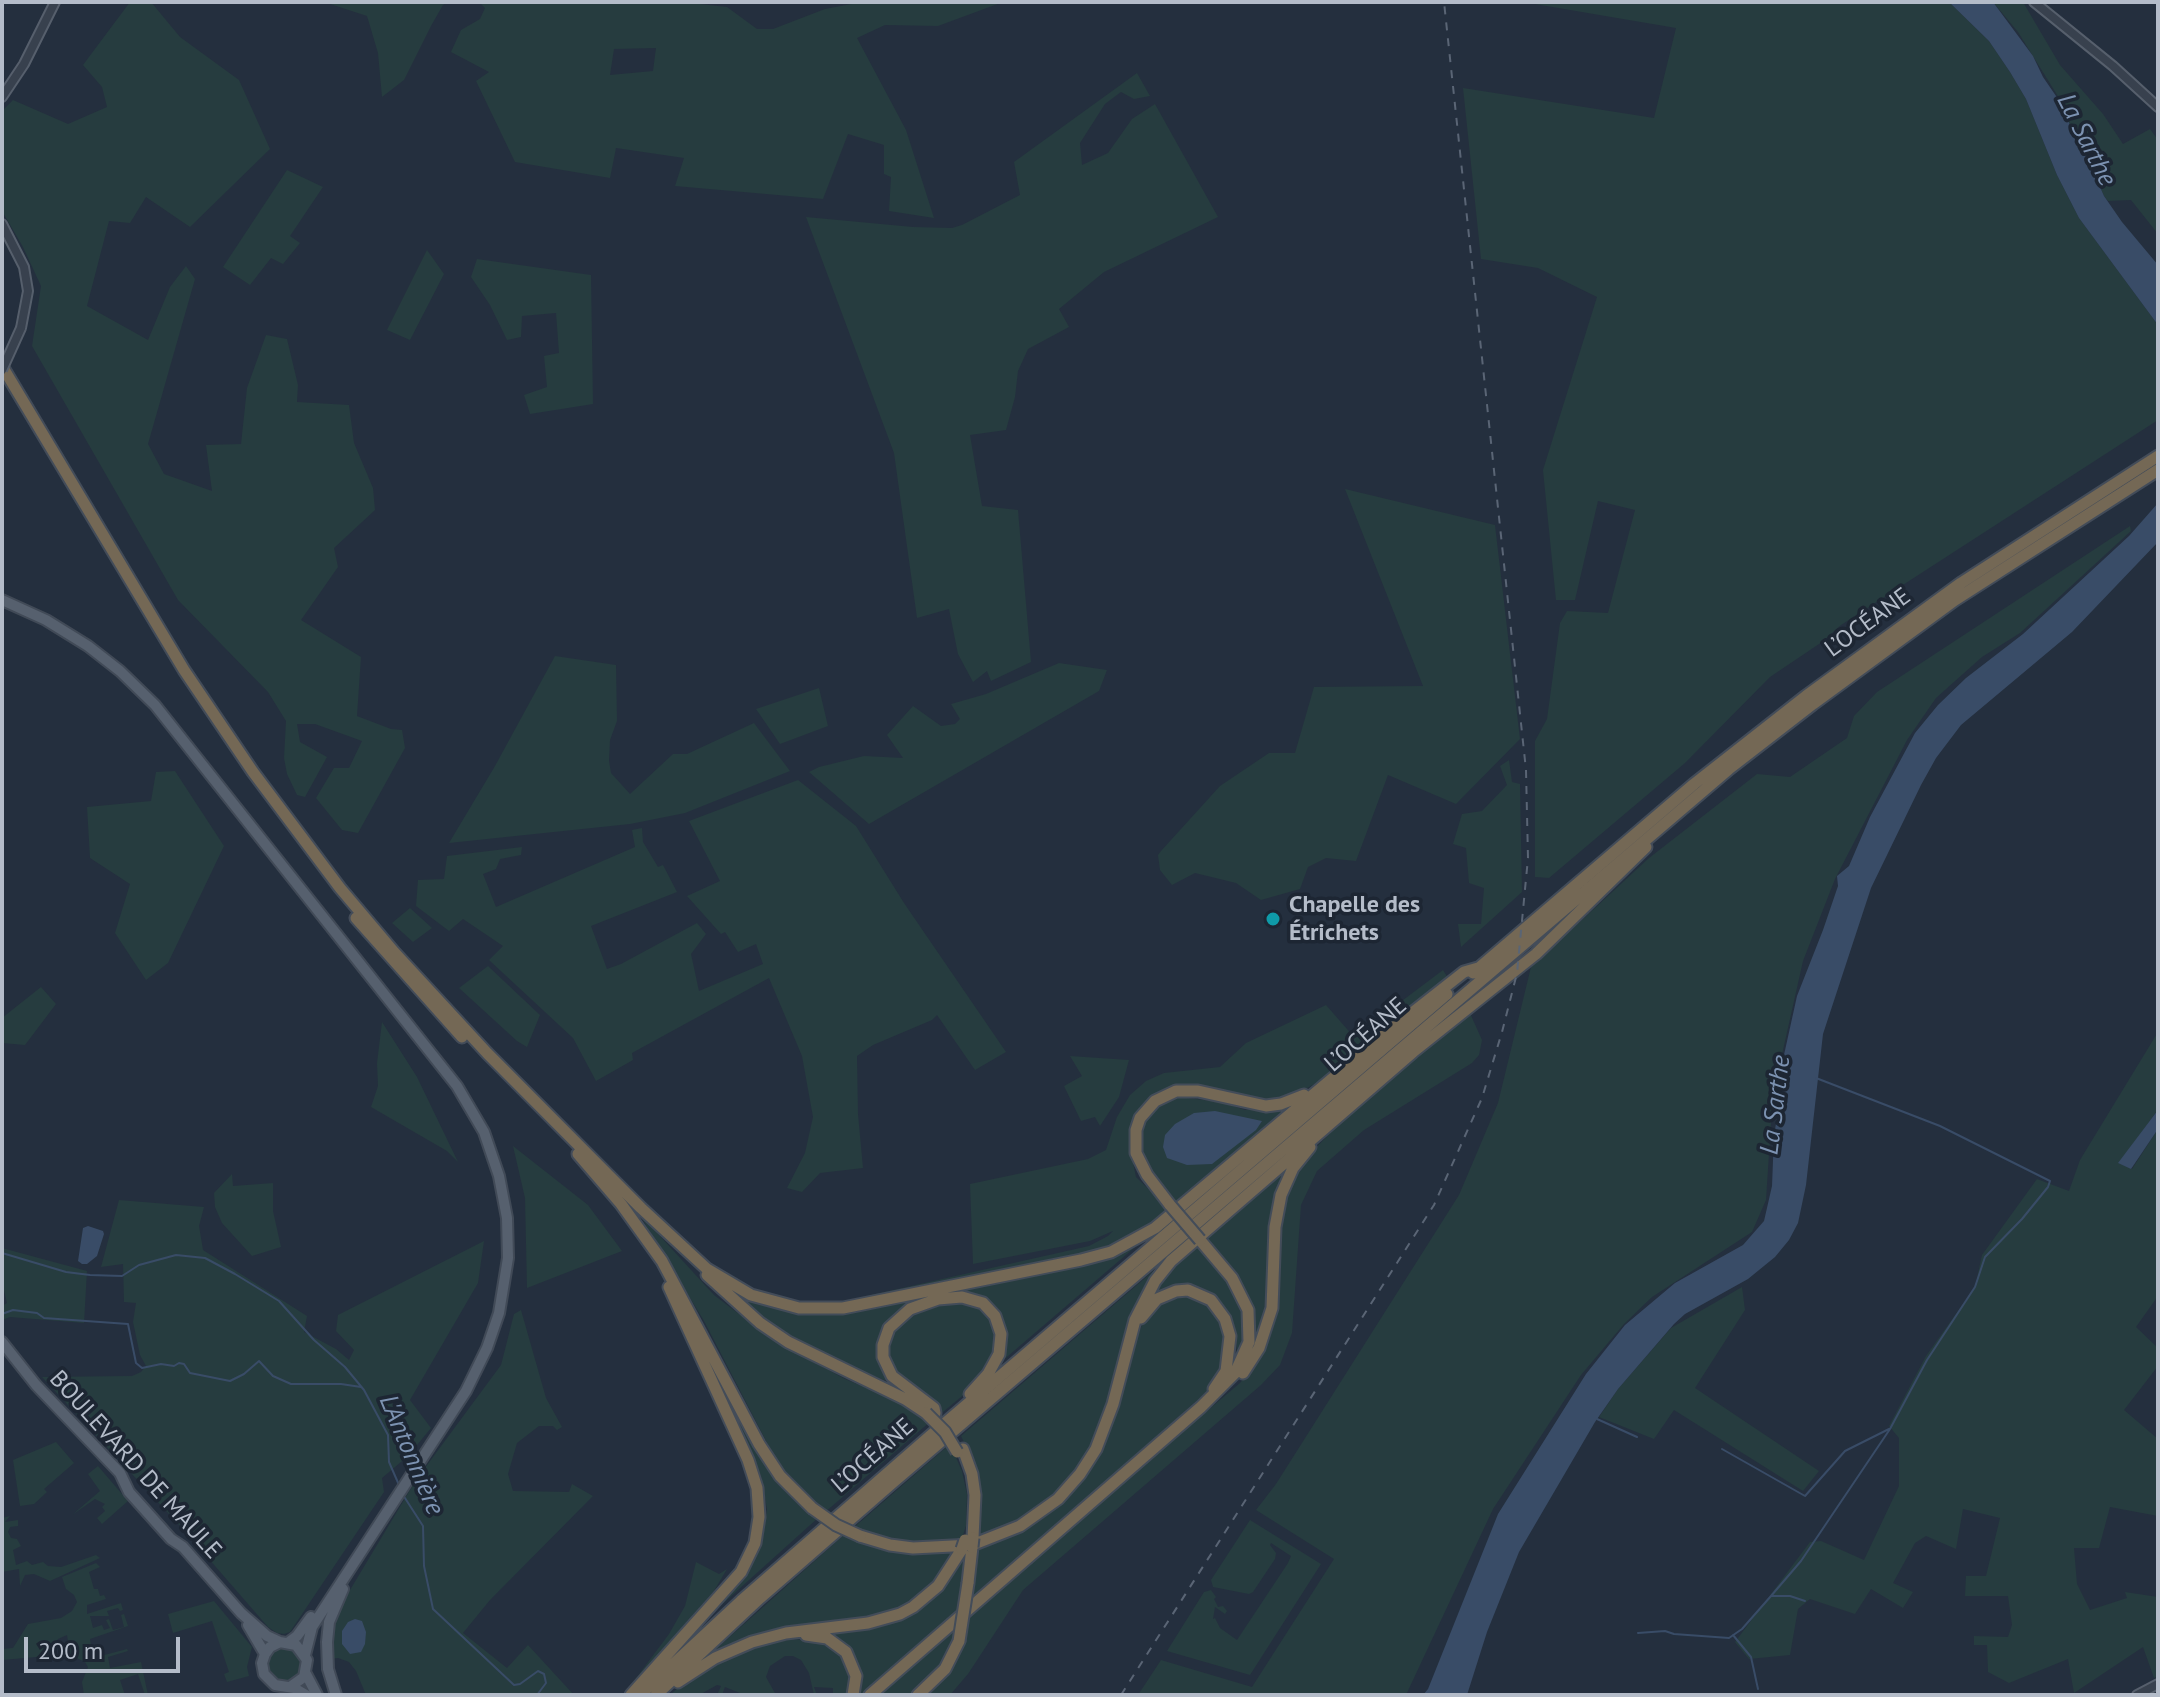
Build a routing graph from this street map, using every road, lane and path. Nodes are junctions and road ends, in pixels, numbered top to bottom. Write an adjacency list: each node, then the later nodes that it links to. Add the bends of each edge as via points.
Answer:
1 (55, 2): 3 (street)
2 (2034, 2): 4 (street)
3 (2, 97)
4 (2158, 107)
5 (2, 224): 6 (street, bridge, via 24,267 28,303)
6 (2, 368): 16 (highway, via 184,670 298,834 467,1032)
7 (2, 381): 15 (highway, via 178,674 250,780 326,881 430,1003)
8 (2157, 464): 10 (highway, L’OCÉANE, via 1995,560)
9 (5, 602): 22 (main road, via 88,646 155,705 447,1072 484,1132 507,1218 502,1302 476,1372)
10 (1830, 684): 11 (highway, L’OCÉANE); 12 (highway, L’OCÉANE, via 1694,784)
11 (1668, 819): 14 (highway, via 1662,832 1536,954); 38 (highway, L’OCÉANE, via 819,1546)
12 (1478, 968): 13 (highway, via 1464,972); 20 (highway, L’OCÉANE)
13 (1319, 1088): 16 (highway, via 1155,1228 1111,1252 1081,1260 861,1305 814,1309 742,1291); 21 (highway, bridge, via 1266,1106 1176,1091 1155,1101 1140,1118 1136,1153 1147,1175 1240,1290 1250,1321 1243,1362 1227,1384)
14 (1366, 1092): 18 (highway, via 1171,1261 1143,1301); 21 (highway, via 1306,1152 1288,1178 1275,1227 1272,1308 1259,1348 1223,1394)
15 (621, 1204): 18 (highway, bridge, via 662,1261 780,1476 812,1508 860,1536 890,1545 953,1548 987,1540 1034,1518 1070,1487 1096,1449); 36 (highway, via 666,1280 748,1460 759,1517 755,1543 741,1572)
16 (680, 1246): 19 (highway, via 760,1323 797,1347)
17 (2, 1342): 25 (main road, BOULEVARD DE MAULE)
18 (1124, 1356): 21 (highway, via 1150,1305 1164,1295 1188,1290 1211,1300 1225,1319 1228,1363 1218,1385)
19 (931, 1411): 20 (highway, via 888,1370 882,1349 886,1335 901,1315 925,1302 956,1297 978,1301 999,1324 999,1354 982,1382); 24 (highway, bridge, via 960,1451 970,1504)
20 (929, 1437): 37 (highway, L’OCÉANE)
21 (1151, 1451): 41 (highway)
22 (387, 1511): 23 (main road); 35 (main road, via 329,1622 326,1661)
23 (373, 1531): 27 (main road, via 304,1628); 29 (main road, via 312,1627)
24 (968, 1544): 26 (highway, via 938,1586 900,1614); 42 (highway, bridge, via 959,1641 945,1669)
25 (241, 1613): 27 (main road, BOULEVARD DE MAULE, via 267,1636); 28 (main road, BOULEVARD DE MAULE)
26 (766, 1638): 39 (highway, via 703,1665); 40 (highway, via 803,1635 833,1641 853,1665)
27 (284, 1642): 28 (main road); 29 (main road, via 299,1646)
28 (265, 1654): 32 (main road, via 262,1667 268,1680)
29 (305, 1655): 30 (main road)
30 (306, 1674): 32 (main road); 34 (main road)
31 (2158, 1684): 43 (street)
32 (290, 1687): 33 (main road)
33 (306, 1695)
34 (317, 1695)
35 (336, 1695)
36 (631, 1695)
37 (640, 1695)
38 (656, 1695)
39 (664, 1695)
40 (853, 1695)
41 (872, 1695)
42 (918, 1695)
43 (2137, 1695)

